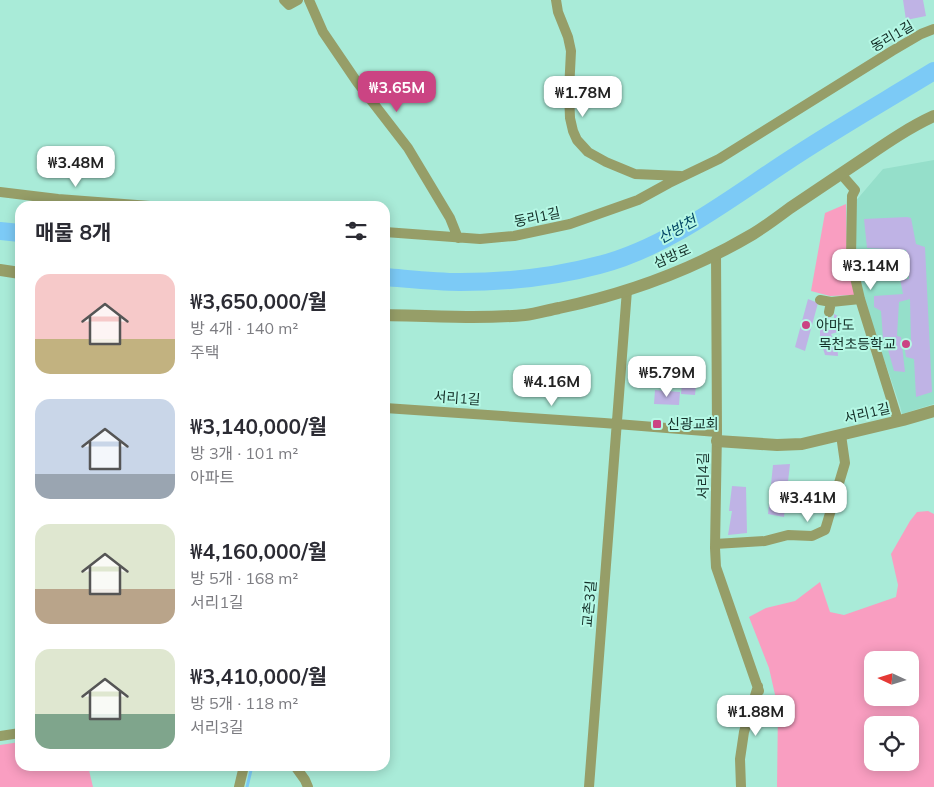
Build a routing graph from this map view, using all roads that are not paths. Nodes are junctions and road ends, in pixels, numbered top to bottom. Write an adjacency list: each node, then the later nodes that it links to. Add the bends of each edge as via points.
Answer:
1 (284, 0): 2 (street, via 289,5)
2 (298, 0)
3 (309, 0): 12 (street, via 323,32 408,148 450,218)
4 (556, 0): 8 (street, 동리1길, via 571,51 570,118 577,140 588,152 635,174)
5 (934, 29): 8 (street, 동리1길, via 892,51 719,159)
6 (934, 116): 7 (street, 삼방로)
7 (841, 174): 13 (street, 삼방로); 17 (street, via 855,190 852,196 851,260)
8 (685, 176): 12 (street, 동리1길, via 638,200 570,224 514,236)
9 (0, 192): 10 (street)
10 (84, 201)
11 (390, 232): 12 (street, 동리1길)
12 (458, 238)
13 (716, 254): 16 (street, 삼방로); 25 (street, 서리4길)
14 (0, 270): 15 (street)
15 (15, 272)
16 (627, 290): 19 (street, 삼방로, via 527,315); 23 (street)
17 (860, 299): 18 (street); 22 (street)
18 (827, 305)
19 (390, 315)
20 (390, 408): 23 (street, 서리1길)
21 (934, 411): 22 (street, 서리1길)
22 (898, 421): 24 (street, 서리1길)
23 (617, 424): 25 (street, 서리1길); 33 (street, 교촌3길)
24 (841, 435): 25 (street, 서리1길, via 777,446); 26 (street, via 845,462 825,530 812,536 788,534 765,541)
25 (717, 436): 26 (street, 서리4길)
26 (715, 544): 34 (street, 서리4길, via 716,568 759,689 744,732 740,758)
27 (15, 734): 28 (street)
28 (0, 736)
29 (243, 771): 31 (street)
30 (299, 771): 32 (street)
31 (239, 787)
32 (308, 787)
33 (589, 787)
34 (741, 787)

